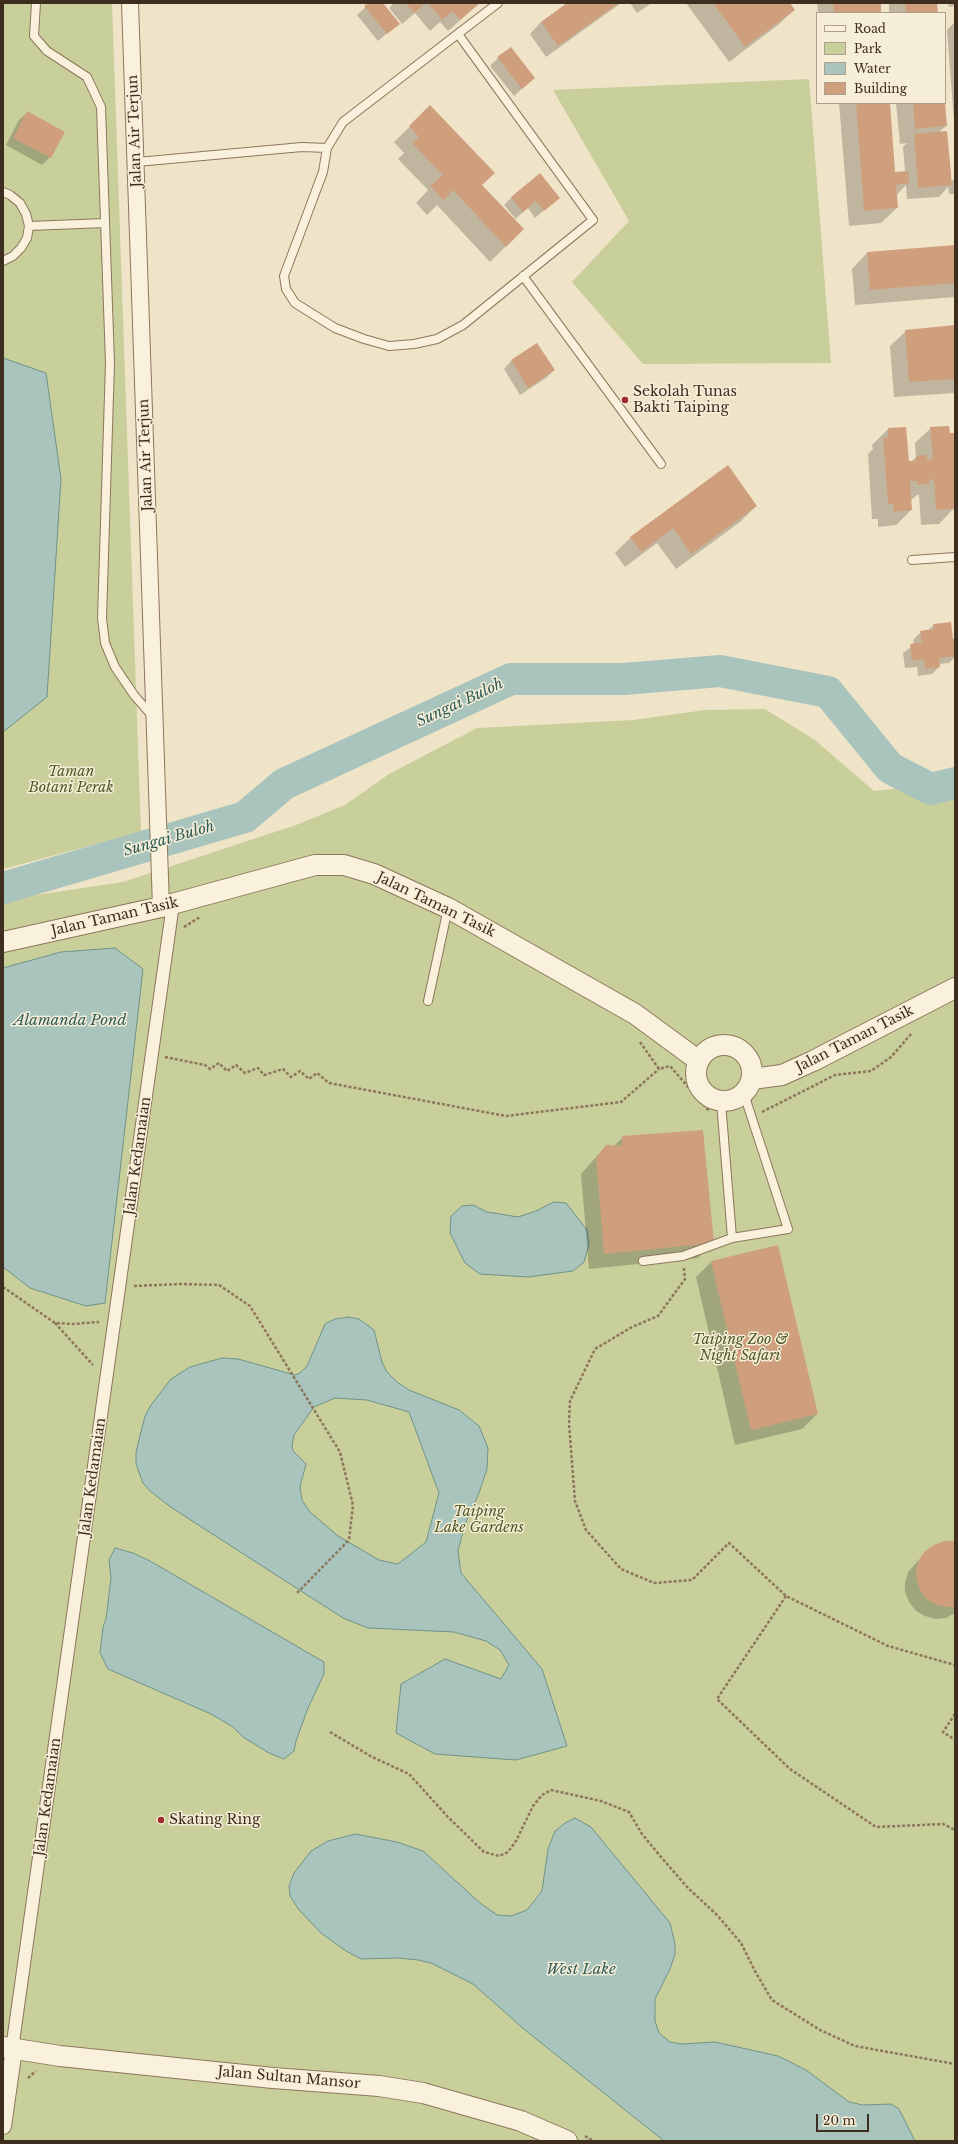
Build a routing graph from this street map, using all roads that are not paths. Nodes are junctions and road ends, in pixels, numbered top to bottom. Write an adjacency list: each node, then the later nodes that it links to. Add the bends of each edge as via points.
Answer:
1 (36, 3): 8 (lane, via 34,36 47,51 87,77 101,107)
2 (130, 3): 6 (street, Jalan Air Terjun)
3 (498, 3): 4 (lane)
4 (458, 34): 5 (lane, via 343,122); 11 (lane, via 592,220)
5 (327, 148): 6 (lane, via 302,147); 11 (lane, via 323,172 284,276 286,289 295,304 334,328 364,339 389,346 414,344 437,339 463,325)
6 (136, 162): 15 (street, Jalan Air Terjun)
7 (3, 192): 9 (lane, via 20,203 26,214)
8 (105, 223): 9 (lane); 15 (lane, via 110,363 102,618 105,643 115,667)
9 (28, 226): 10 (lane, via 27,238 21,248)
10 (3, 262)
11 (523, 276): 12 (lane)
12 (661, 464)
13 (955, 557): 14 (lane)
14 (912, 560)
15 (156, 721): 16 (street, Jalan Air Terjun, via 161,877)
16 (167, 906): 17 (street, Jalan Taman Tasik, via 315,865 344,865 374,874); 18 (street, Jalan Taman Tasik); 26 (street, Jalan Kedamaian, via 153,1054)
17 (448, 908): 20 (lane); 21 (street, Jalan Taman Tasik, via 635,1014)
18 (3, 942)
19 (955, 988): 22 (street, Jalan Taman Tasik, via 813,1061)
20 (428, 1001)
21 (699, 1061): 22 (street, via 711,1048 729,1045 745,1054 752,1070); 23 (street, via 697,1079 700,1087 709,1097)
22 (748, 1086): 23 (street, Jalan Taman Tasik, via 730,1101); 24 (lane, via 788,1230)
23 (721, 1102): 24 (lane)
24 (732, 1238): 25 (lane, via 683,1256)
25 (644, 1261)
26 (10, 2048): 27 (street, Jalan Kedamaian); 28 (street, Jalan Sultan Mansor, via 60,2056 379,2086 423,2093 521,2121)
27 (3, 2126)
28 (568, 2141)

